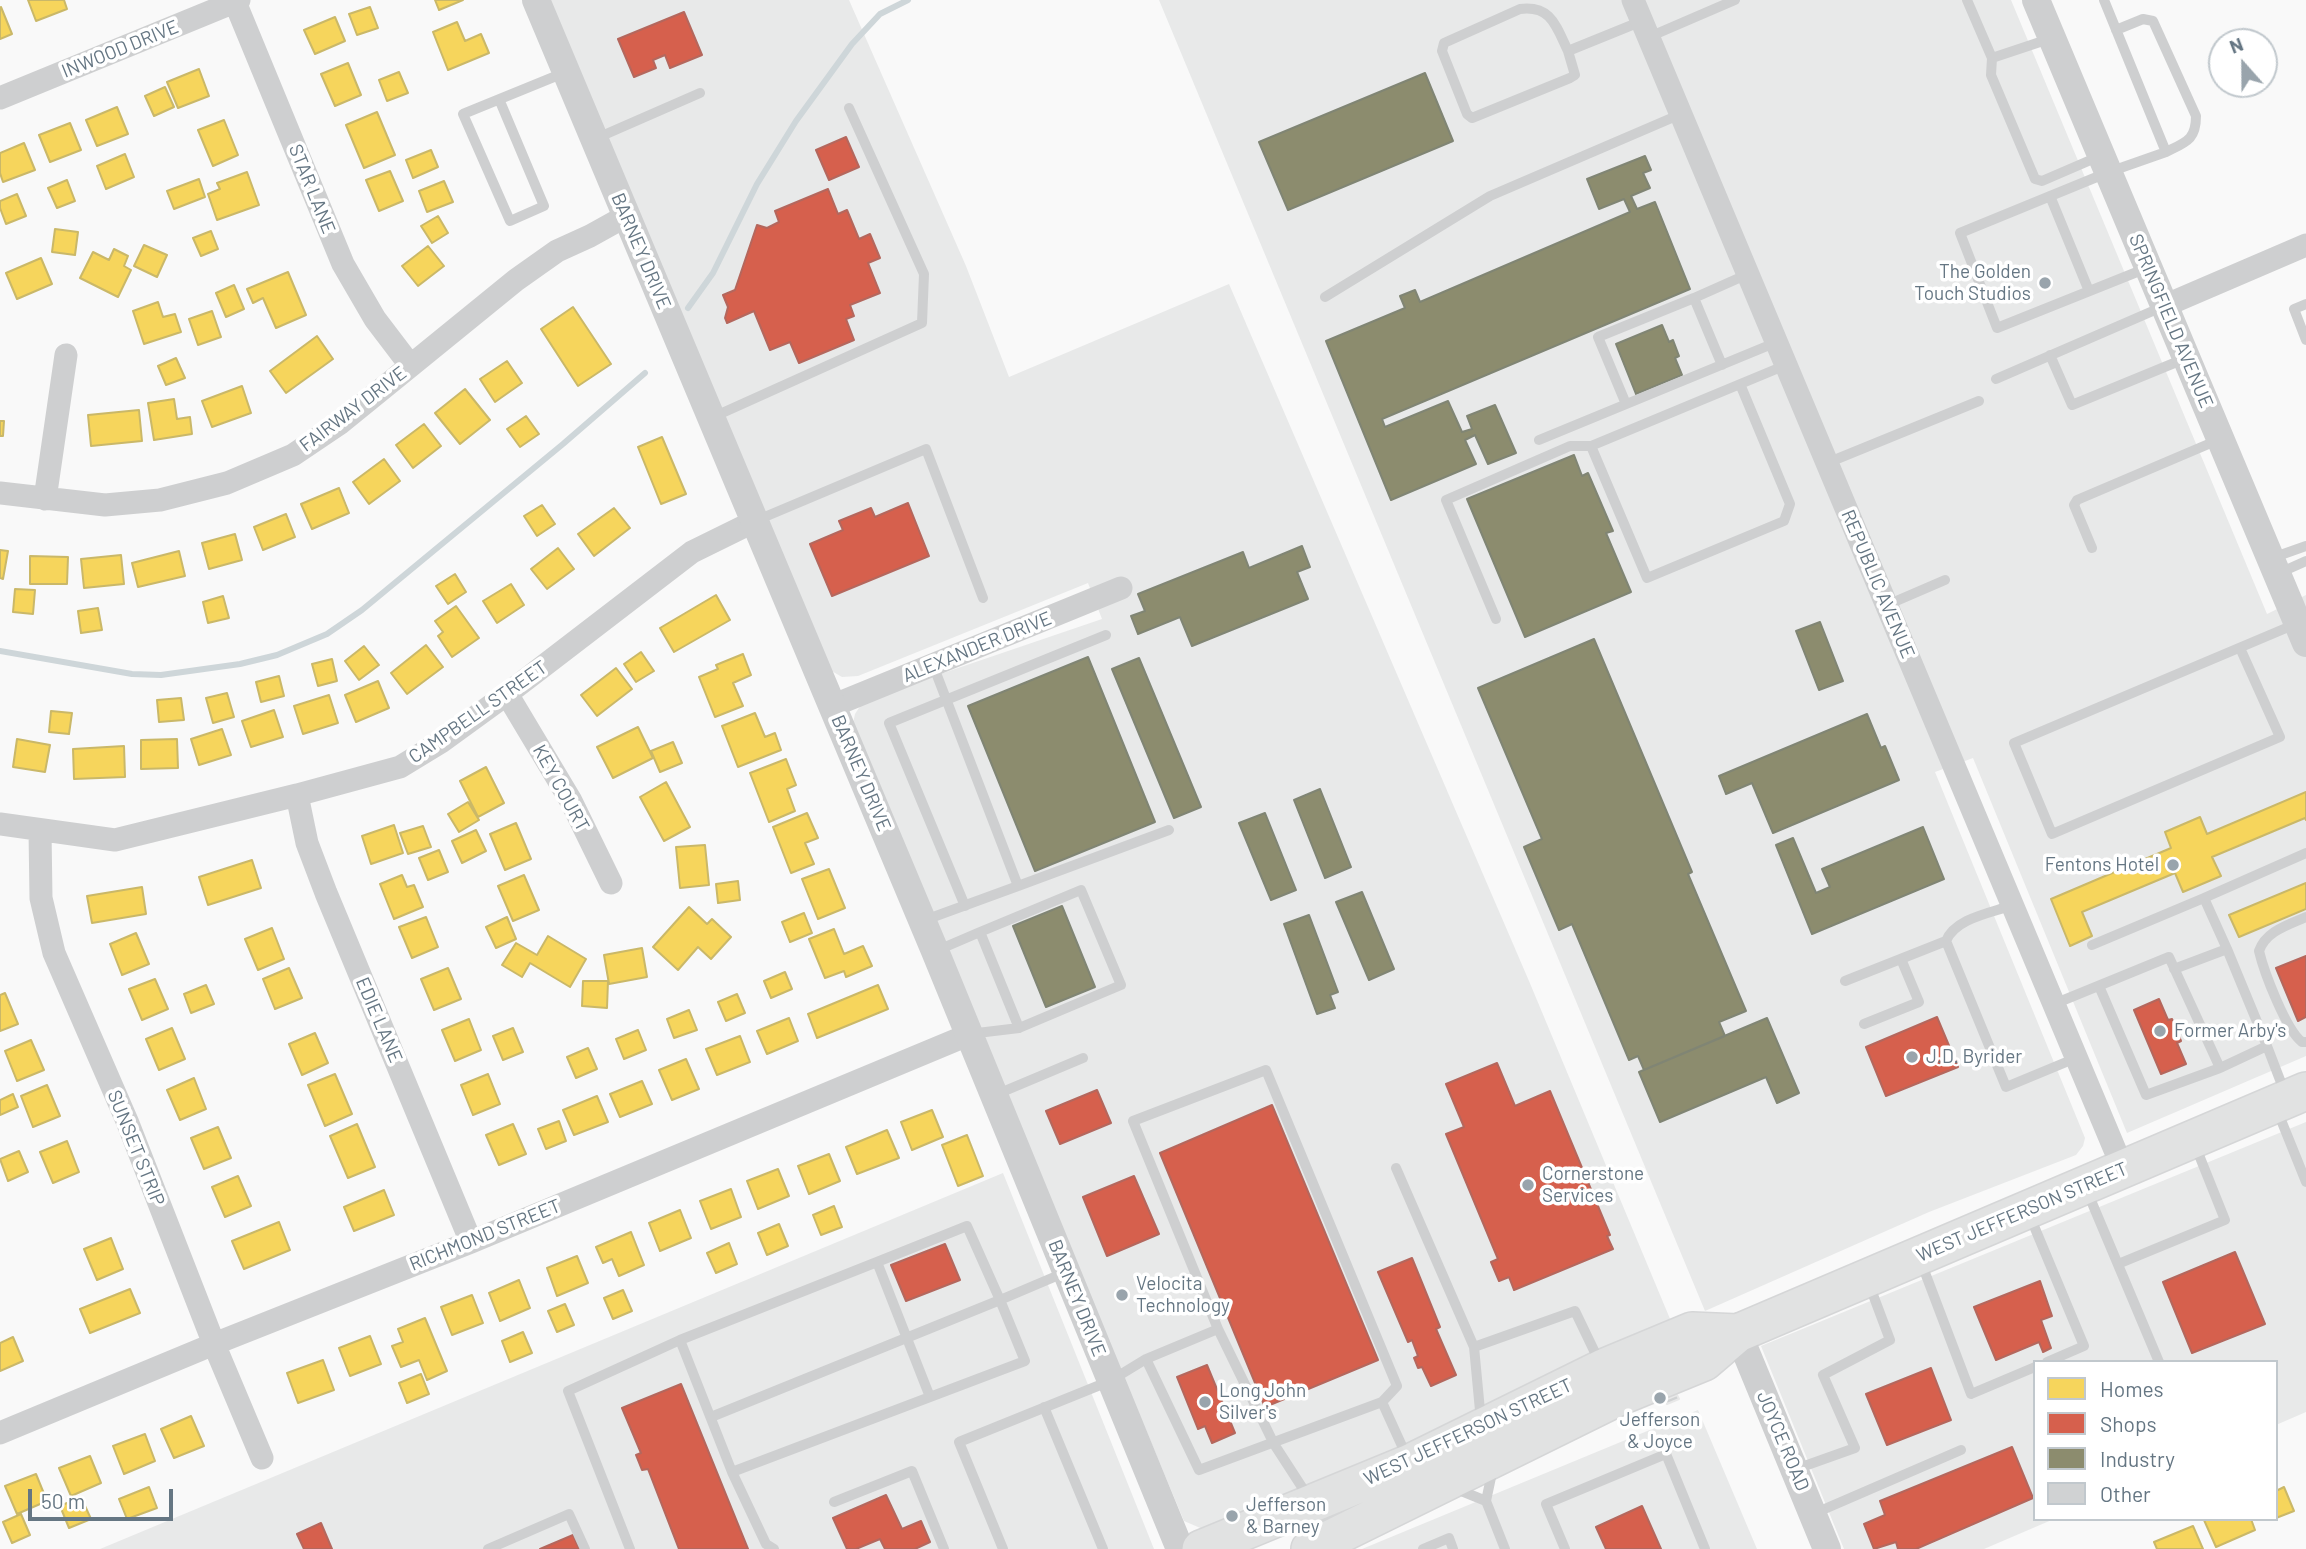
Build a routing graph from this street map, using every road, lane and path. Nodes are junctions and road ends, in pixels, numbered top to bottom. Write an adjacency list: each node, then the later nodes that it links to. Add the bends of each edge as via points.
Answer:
1 (536, 0): 12 (street, BARNEY DRIVE)
2 (1735, 0): 7 (lane)
3 (1967, 0): 11 (lane)
4 (2036, 0): 9 (street, SPRINGFIELD AVENUE)
5 (2104, 0): 8 (lane)
6 (237, 1): 14 (street, INWOOD DRIVE); 36 (street, STAR LANE, via 342,264)
7 (1641, 19): 10 (lane); 17 (street, REPUBLIC AVENUE)
8 (2116, 30): 19 (lane); 19 (lane, via 2143,19 2153,20 2196,116 2196,129 2188,141)
9 (2052, 38): 11 (lane); 20 (street, SPRINGFIELD AVENUE)
10 (1568, 51): 10 (lane, via 1544,11 1533,8 1520,9 1444,43 1442,51 1472,118 1570,78 1574,69)
11 (1992, 58): 20 (lane, via 1991,75 2035,179)
12 (566, 72): 15 (lane); 18 (street, BARNEY DRIVE)
13 (700, 93): 18 (lane)
14 (0, 98)
15 (499, 99): 15 (lane, via 463,114 510,221 544,206)
16 (849, 108): 43 (lane, via 924,274 922,323)
17 (1681, 114): 25 (street, REPUBLIC AVENUE); 27 (lane, via 1490,197)
18 (594, 139): 22 (street, BARNEY DRIVE)
19 (2166, 152): 20 (lane)
20 (2105, 164): 21 (lane); 24 (street, SPRINGFIELD AVENUE)
21 (2050, 196): 26 (lane); 26 (lane, via 1960,233 1997,328)
22 (626, 216): 36 (street, FAIRWAY DRIVE, via 557,251); 43 (street, BARNEY DRIVE)
23 (2306, 245): 30 (street)
24 (2148, 267): 26 (lane); 30 (street, SPRINGFIELD AVENUE)
25 (1748, 274): 28 (lane); 32 (street, REPUBLIC AVENUE)
26 (2089, 291)
27 (1325, 297)
28 (1694, 298): 37 (lane); 42 (lane, via 1598,337)
29 (2306, 304): 31 (lane, via 2294,309)
30 (2164, 306): 34 (lane); 35 (street, SPRINGFIELD AVENUE)
31 (2306, 340)
32 (1776, 342): 37 (lane); 38 (street, REPUBLIC AVENUE)
33 (66, 355): 49 (street)
34 (2050, 355): 35 (lane, via 2072,405); 39 (lane)
35 (2186, 358): 44 (street, SPRINGFIELD AVENUE)
36 (410, 365): 49 (street, FAIRWAY DRIVE, via 293,455 227,482 160,500 106,505)
37 (1722, 365): 42 (lane)
38 (1786, 365): 40 (lane); 47 (street, REPUBLIC AVENUE)
39 (1996, 379)
40 (1740, 384): 46 (lane); 46 (lane, via 1790,504 1784,521 1647,578)
41 (1979, 401): 47 (lane)
42 (1626, 404): 45 (lane)
43 (712, 418): 50 (street, BARNEY DRIVE)
44 (2220, 439): 52 (lane, via 2077,500 2074,505); 54 (street, SPRINGFIELD AVENUE)
45 (1539, 440)
46 (1591, 446): 59 (lane, via 1570,446 1447,500)
47 (1827, 463): 58 (street, REPUBLIC AVENUE)
48 (0, 493): 49 (street, FAIRWAY DRIVE)
49 (45, 499)
50 (755, 521): 57 (lane, via 926,449); 64 (street, CAMPBELL STREET, via 692,552); 66 (street, BARNEY DRIVE)
51 (2306, 547): 54 (lane)
52 (2092, 548)
53 (2306, 561): 54 (lane)
54 (2274, 566): 60 (street, SPRINGFIELD AVENUE)
55 (1945, 580): 58 (lane)
56 (1121, 588): 63 (street, ALEXANDER DRIVE)
57 (983, 598)
58 (1887, 605): 75 (street, REPUBLIC AVENUE)
59 (1496, 619)
60 (2302, 633): 62 (lane)
61 (1106, 635): 65 (lane)
62 (2240, 648): 62 (lane, via 2014,743 2052,834 2280,737)
63 (933, 664): 65 (lane); 66 (street, ALEXANDER DRIVE)
64 (507, 694): 67 (street, CAMPBELL STREET, via 400,766); 72 (street, KEY COURT, via 571,801)
65 (946, 699): 73 (lane); 76 (lane, via 889,723)
66 (832, 706): 78 (street, BARNEY DRIVE)
67 (297, 795): 70 (street, CAMPBELL STREET, via 115,840); 105 (street, EDIE LANE, via 307,843 326,893)
68 (0, 824): 70 (street, CAMPBELL STREET)
69 (1169, 830): 73 (lane)
70 (40, 831): 116 (street, SUNSET STRIP, via 41,898 54,953 127,1121)
71 (2306, 853): 74 (lane)
72 (611, 883)
73 (1018, 886): 76 (lane)
74 (2204, 898): 81 (lane); 82 (lane)
75 (2013, 905): 80 (lane, via 1959,924); 88 (street, REPUBLIC AVENUE)
76 (965, 906): 78 (lane)
77 (2306, 917): 92 (lane, via 2263,940 2259,951 2288,1024 2296,1038)
78 (922, 921): 83 (street, BARNEY DRIVE)
79 (980, 932): 83 (lane); 90 (lane); 90 (lane, via 1081,890 1121,985)
80 (1946, 942): 84 (lane); 95 (lane, via 2006,1087)
81 (2092, 945)
82 (2227, 948): 85 (lane); 93 (lane)
83 (935, 951): 91 (street, BARNEY DRIVE)
84 (1901, 959): 86 (lane); 89 (lane, via 1919,1002)
85 (2174, 969): 87 (lane, via 2169,957); 96 (lane)
86 (1845, 981)
87 (2099, 986): 88 (lane); 96 (lane, via 2146,1095)
88 (2054, 1004): 95 (street, REPUBLIC AVENUE)
89 (1864, 1024)
90 (1019, 1028): 91 (lane)
91 (968, 1035): 97 (street, BARNEY DRIVE); 105 (street, RICHMOND STREET)
92 (2306, 1042)
93 (2267, 1046): 96 (lane); 98 (lane)
94 (1083, 1058): 97 (lane)
95 (2076, 1058): 101 (street, REPUBLIC AVENUE)
96 (2220, 1068)
97 (995, 1095): 109 (street, BARNEY DRIVE)
98 (2289, 1098): 99 (main road, WEST JEFFERSON STREET); 102 (lane)
99 (2193, 1139): 101 (main road, WEST JEFFERSON STREET); 108 (lane, via 2225,1220)
100 (1396, 1168): 117 (lane)
101 (2123, 1169): 103 (main road, WEST JEFFERSON STREET)
102 (2306, 1182)
103 (2085, 1185): 104 (main road, WEST JEFFERSON STREET); 108 (lane)
104 (2027, 1209): 106 (main road, WEST JEFFERSON STREET); 119 (lane, via 2084,1346)
105 (471, 1242): 116 (street, RICHMOND STREET)
106 (1919, 1256): 110 (main road, WEST JEFFERSON STREET); 122 (lane, via 1971,1394)
107 (877, 1262): 111 (lane, via 967,1226); 114 (lane); 115 (lane)
108 (2118, 1264): 120 (lane)
109 (1066, 1272): 111 (lane); 123 (street, BARNEY DRIVE)
110 (1867, 1278): 113 (main road, WEST JEFFERSON STREET); 134 (lane, via 1890,1340 1823,1375 1855,1448)
111 (1000, 1300): 114 (lane); 124 (lane, via 1025,1361)
112 (1218, 1329): 118 (lane); 125 (lane, via 1133,1121 1266,1070 1397,1386); 130 (lane)
113 (1738, 1333): 121 (main road, WEST JEFFERSON STREET, via 1692,1331); 129 (main road, WEST JEFFERSON STREET, via 1704,1362); 134 (street, JOYCE ROAD)
114 (906, 1337): 124 (lane); 127 (lane)
115 (680, 1340): 127 (lane); 143 (lane, via 568,1391)
116 (214, 1343): 128 (street, RICHMOND STREET); 132 (street, SUNSET STRIP)
117 (1474, 1347): 121 (lane, via 1575,1311); 129 (lane)
118 (1146, 1359): 123 (lane); 130 (lane, via 1199,1470)
119 (2052, 1360)
120 (2158, 1360)
121 (1603, 1368): 129 (main road, WEST JEFFERSON STREET)
122 (2033, 1368)
123 (1110, 1381): 126 (lane); 148 (street, BARNEY DRIVE)
124 (930, 1397): 135 (lane)
125 (1382, 1402): 130 (lane); 133 (lane)
126 (1044, 1408): 146 (lane, via 959,1442); 147 (lane)
127 (711, 1417): 135 (lane)
128 (0, 1433)
129 (1488, 1443): 133 (main road, WEST JEFFERSON STREET); 136 (main road, WEST JEFFERSON STREET); 137 (lane)
130 (1274, 1444): 139 (lane)
131 (1961, 1450): 140 (lane)
132 (262, 1458)
133 (1410, 1463): 139 (main road, WEST JEFFERSON STREET)
134 (1795, 1469): 140 (street, JOYCE ROAD)
135 (732, 1472): 144 (lane, via 766,1544)
136 (1445, 1484): 137 (lane); 150 (main road, WEST JEFFERSON STREET)
137 (1486, 1501): 153 (lane)
138 (834, 1502): 145 (lane, via 912,1471)
139 (1312, 1504): 149 (main road, WEST JEFFERSON STREET)
140 (1813, 1514): 156 (street, JOYCE ROAD)
141 (488, 1549): 142 (lane, via 569,1514)
142 (585, 1549)
143 (630, 1549)
144 (774, 1549)
145 (944, 1549)
146 (1003, 1549)
147 (1103, 1549)
148 (1180, 1549)
149 (1201, 1549)
150 (1310, 1549)
151 (1423, 1549): 152 (lane, via 1449,1538)
152 (1453, 1549)
153 (1505, 1549)
154 (1565, 1549): 155 (lane, via 1546,1504 1666,1454)
155 (1705, 1549)
156 (1827, 1549)

